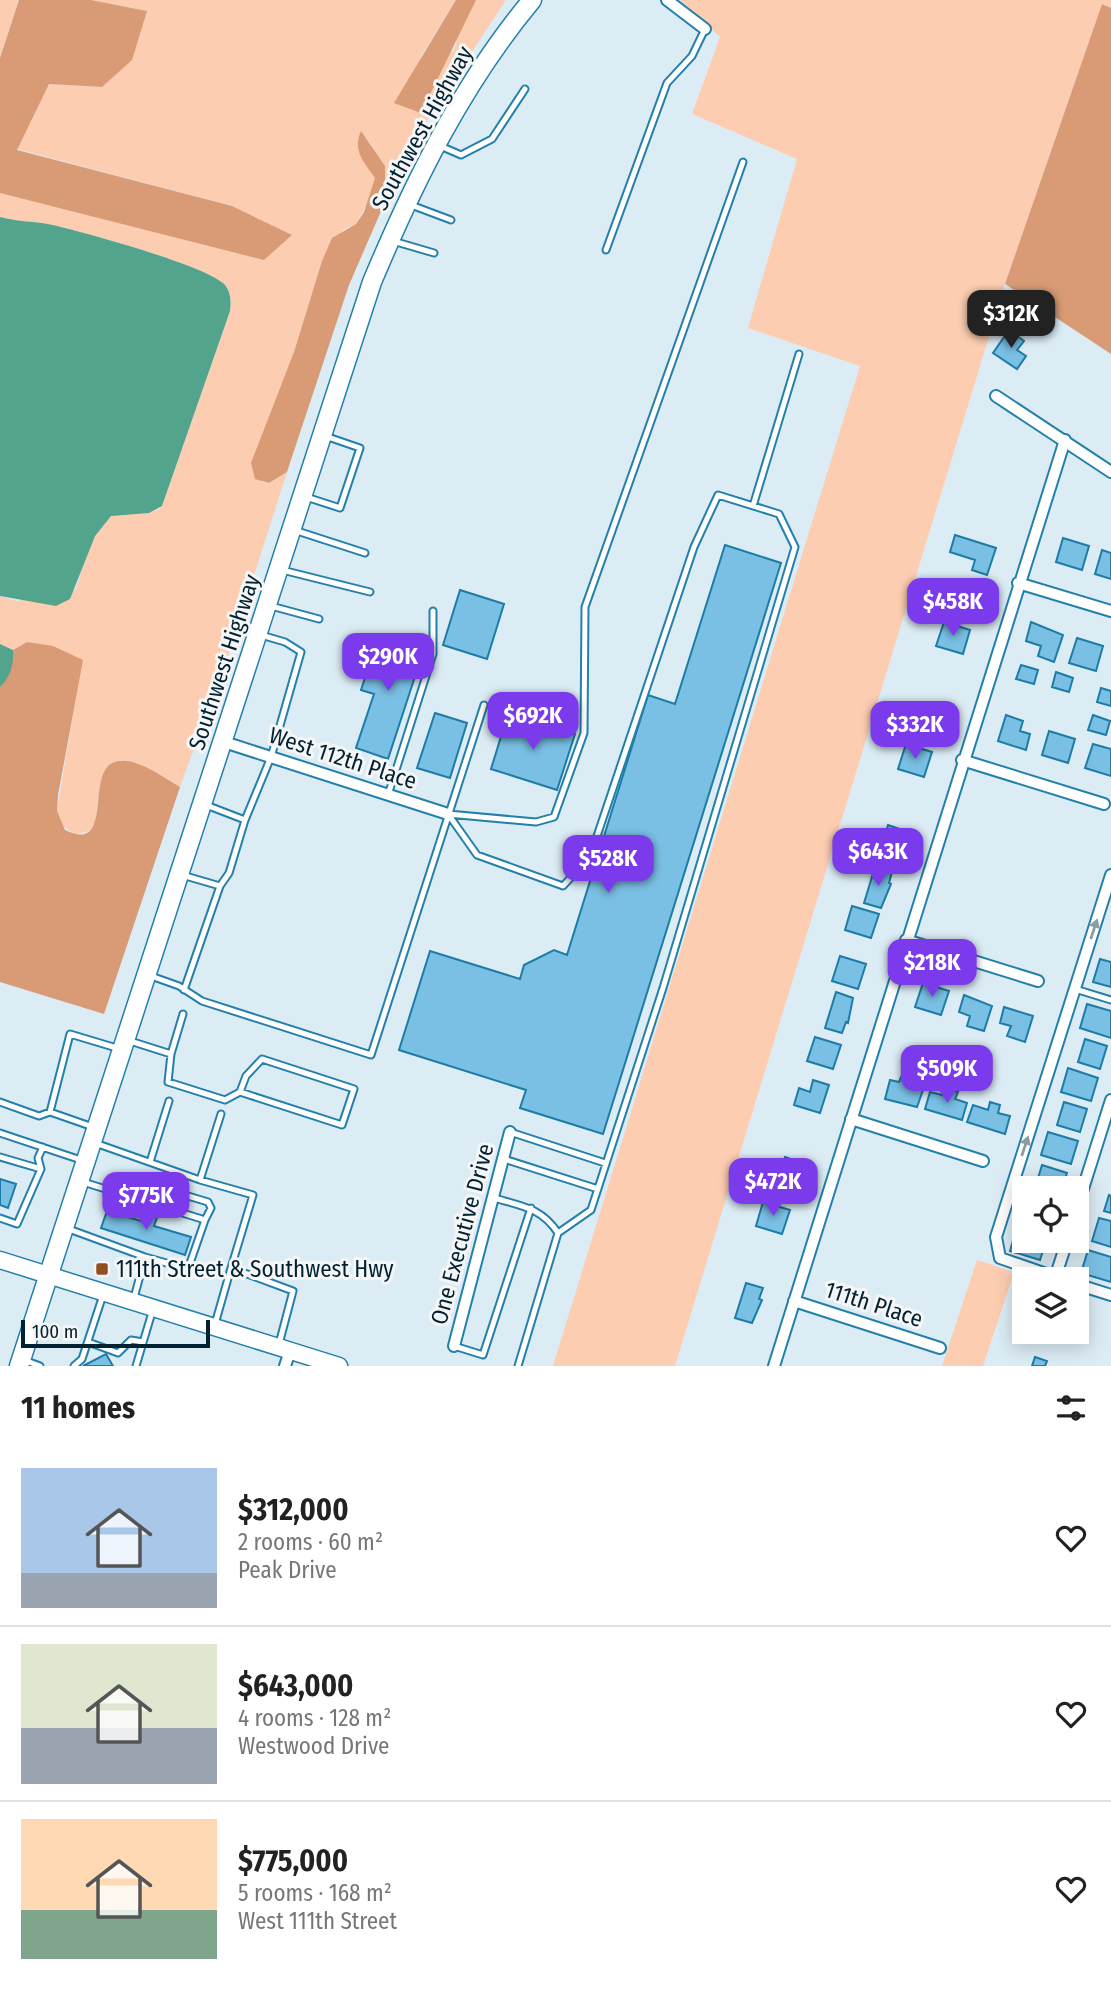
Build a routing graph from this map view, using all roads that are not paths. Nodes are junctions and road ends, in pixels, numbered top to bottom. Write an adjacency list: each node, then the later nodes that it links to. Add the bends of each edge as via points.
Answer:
1 (532, 0): 5 (main road, Southwest Highway, via 497,44)
2 (667, 0): 3 (street)
3 (705, 29): 10 (lane, via 692,56 667,83)
4 (525, 89): 5 (lane, via 492,139 461,155)
5 (436, 144): 7 (main road, Southwest Highway)
6 (743, 162): 36 (lane, via 585,607 584,733 561,803 554,817 536,822)
7 (406, 203): 8 (lane); 9 (main road, Southwest Highway)
8 (451, 220)
9 (389, 240): 11 (lane); 14 (main road, Southwest Highway)
10 (606, 250)
11 (434, 253)
12 (799, 354): 18 (lane)
13 (996, 396): 15 (street)
14 (322, 435): 17 (main road, Southwest Highway); 17 (lane, via 360,448 340,508)
15 (1065, 440): 16 (street); 22 (street)
16 (1111, 472)
17 (302, 496): 19 (main road, Southwest Highway)
18 (753, 506): 36 (lane, via 718,495 694,547 590,857 563,886 477,855); 66 (lane, via 779,514 795,547 663,988)
19 (292, 530): 20 (lane); 21 (main road, Southwest Highway)
20 (365, 553)
21 (279, 569): 23 (lane); 24 (main road, Southwest Highway)
22 (1018, 583): 26 (street); 32 (street)
23 (370, 592)
24 (268, 605): 27 (lane); 28 (main road, Southwest Highway)
25 (433, 611): 33 (lane, via 433,654)
26 (1111, 611)
27 (319, 619)
28 (258, 634): 30 (main road, Southwest Highway); 31 (lane, via 301,652)
29 (484, 705): 36 (lane)
30 (224, 742): 31 (street, West 112th Place); 34 (main road, Southwest Highway)
31 (271, 757): 33 (street, West 112th Place); 37 (lane)
32 (962, 760): 35 (street); 41 (street)
33 (388, 795): 36 (street, West 112th Place)
34 (204, 804): 37 (lane); 38 (main road, Southwest Highway)
35 (1104, 804)
36 (448, 814): 45 (lane, via 371,1055 202,1000)
37 (245, 820): 40 (lane, via 229,873)
38 (181, 874): 40 (lane); 42 (main road, Southwest Highway)
39 (1111, 875): 44 (street, one-way to 39)
40 (219, 886): 45 (lane)
41 (906, 940): 43 (street); 56 (street)
42 (148, 975): 45 (lane); 48 (main road, Southwest Highway)
43 (1038, 981)
44 (1075, 989): 46 (lane); 83 (street, one-way to 44, via 1000,1258 996,1237)
45 (184, 990)
46 (1111, 1000)
47 (183, 1014): 49 (lane)
48 (125, 1045): 49 (lane); 54 (lane, via 70,1034); 59 (main road, Southwest Highway)
49 (171, 1054): 50 (lane, via 168,1082 225,1100)
50 (240, 1092): 50 (lane, via 342,1125 354,1089 262,1059 246,1076)
51 (1111, 1100): 68 (street)
52 (169, 1101): 64 (lane)
53 (0, 1102): 54 (lane, via 39,1116)
54 (50, 1112): 59 (lane)
55 (221, 1114): 69 (lane)
56 (851, 1119): 65 (street); 90 (street)
57 (510, 1132): 62 (street, One Executive Drive); 66 (lane)
58 (0, 1133): 60 (lane)
59 (95, 1135): 63 (main road, Southwest Highway); 64 (lane)
60 (43, 1147): 63 (lane); 67 (lane, via 38,1158)
61 (0, 1157): 67 (lane)
62 (503, 1158): 72 (lane); 75 (street, One Executive Drive)
63 (87, 1161): 70 (main road, Southwest Highway)
64 (150, 1161): 69 (lane)
65 (983, 1161)
66 (605, 1163): 72 (lane)
67 (41, 1169): 77 (lane, via 18,1224)
68 (1087, 1176)
69 (200, 1180): 84 (lane, via 253,1195)
70 (80, 1181): 73 (lane); 79 (main road, Southwest Highway)
71 (152, 1185): 73 (lane, via 132,1180)
72 (598, 1189): 80 (lane, via 591,1210)
73 (110, 1191): 78 (lane)
74 (178, 1193): 78 (lane, via 208,1202 211,1208)
75 (494, 1198): 76 (lane); 95 (street, One Executive Drive)
76 (531, 1209): 80 (lane, via 548,1218); 95 (lane, via 483,1355)
77 (0, 1218)
78 (205, 1220): 81 (lane, via 188,1269)
79 (65, 1227): 81 (lane); 85 (main road, Southwest Highway)
80 (558, 1233): 103 (lane)
81 (145, 1257): 89 (lane)
82 (0, 1259): 85 (main road)
83 (1026, 1267)
84 (231, 1268): 92 (lane); 97 (lane, via 293,1291)
85 (50, 1275): 87 (main road); 98 (main road, Southwest Highway)
86 (1089, 1288): 88 (street)
87 (104, 1292): 89 (main road); 93 (lane)
88 (1111, 1295)
89 (133, 1301): 91 (main road)
90 (794, 1301): 96 (street, 111th Place); 104 (street)
91 (154, 1308): 92 (main road); 94 (lane)
92 (214, 1327): 97 (main road)
93 (88, 1342): 94 (lane, via 118,1353 131,1340); 100 (lane)
94 (143, 1342): 101 (lane)
95 (454, 1346)
96 (940, 1348)
97 (285, 1354): 102 (main road)
98 (20, 1363): 99 (lane)
99 (40, 1366)
100 (74, 1366)
101 (136, 1366)
102 (340, 1366)
103 (518, 1366)
104 (774, 1366)

